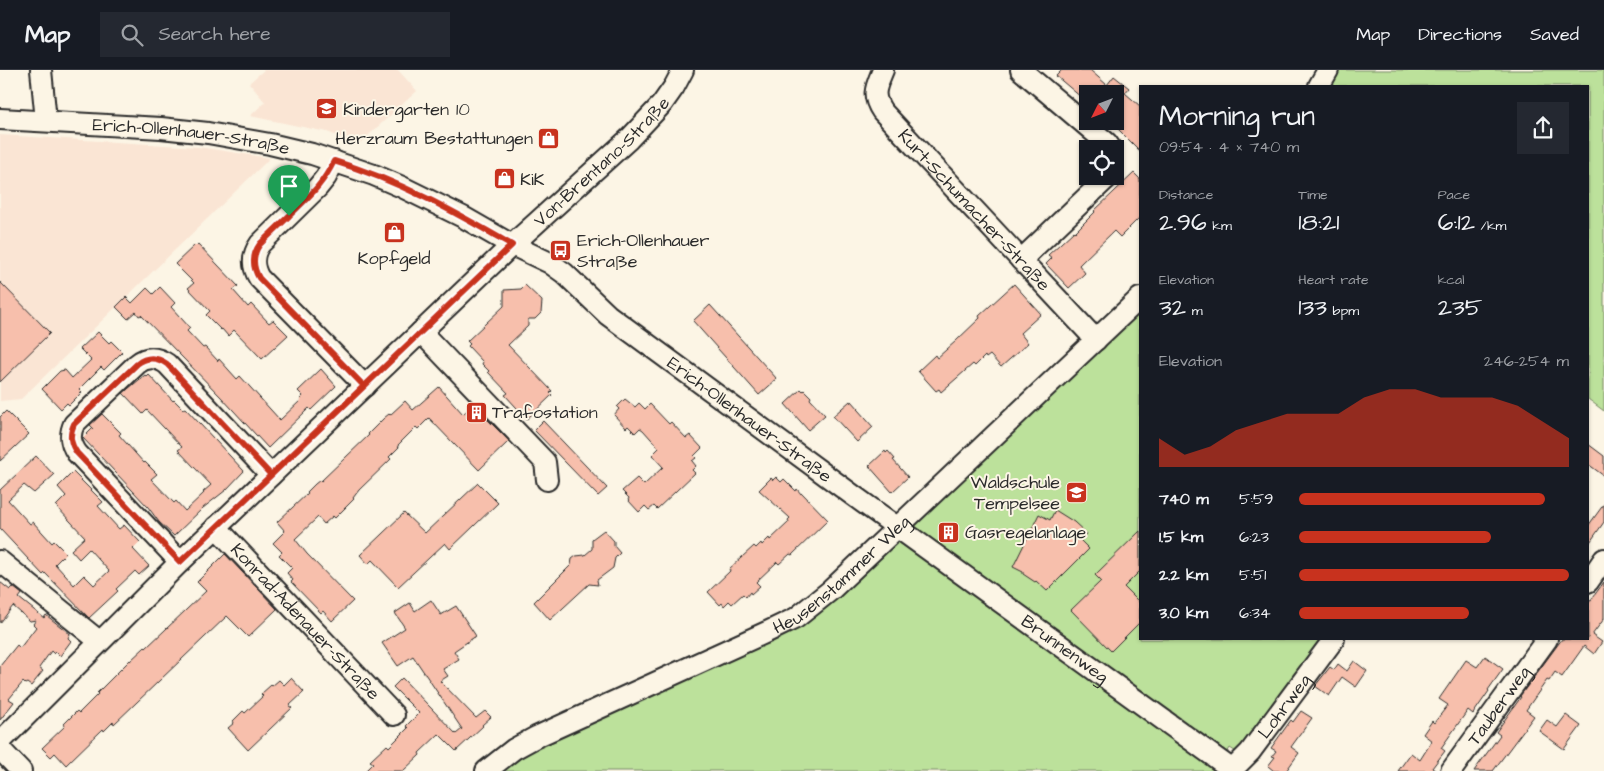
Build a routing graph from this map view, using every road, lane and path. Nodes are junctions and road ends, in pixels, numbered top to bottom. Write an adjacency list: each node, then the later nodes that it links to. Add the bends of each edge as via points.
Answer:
1 (41, 70): 8 (street)
2 (683, 70): 12 (street, Von-Brentano-Straße, via 649,118)
3 (883, 70): 13 (street, Kurt-Schumacher-Straße, via 875,92 882,111)
4 (1021, 70): 9 (street)
5 (1328, 70): 6 (street)
6 (1320, 85)
7 (0, 119): 8 (street, Erich-Ollenhauer-Straße)
8 (46, 121): 10 (street, Erich-Ollenhauer-Straße, via 208,133 270,144)
9 (1103, 140)
10 (334, 161): 12 (street, Erich-Ollenhauer-Straße, via 429,199); 17 (street, via 318,187 260,244 253,264 259,278)
11 (1100, 185): 13 (street)
12 (512, 245): 15 (street, Konrad-Adenauer-Straße); 21 (street, Erich-Ollenhauer-Straße, via 564,272 603,311)
13 (1021, 260): 16 (street, Kurt-Schumacher-Straße)
14 (1139, 299): 16 (street, Heusenstammer Weg)
15 (421, 332): 17 (street, Konrad-Adenauer-Straße); 19 (street, via 545,462)
16 (1096, 340): 21 (street, Heusenstammer Weg)
17 (364, 386): 18 (street, Konrad-Adenauer-Straße)
18 (271, 475): 20 (street, Konrad-Adenauer-Straße); 24 (street, via 161,360 146,358 137,364 74,424 70,440 77,453)
19 (547, 480)
20 (216, 527): 24 (street, Konrad-Adenauer-Straße); 29 (street, Konrad-Adenauer-Straße)
21 (897, 527): 31 (street, Brunnenweg); 33 (street, Heusenstammer Weg, via 831,590 796,618 536,737)
22 (1604, 560): 25 (street)
23 (0, 561): 28 (street)
24 (180, 562): 28 (street, Konrad-Adenauer-Straße)
25 (1589, 581)
26 (1333, 640): 31 (street, Lohrweg, via 1250,752)
27 (1545, 640): 34 (street, Tauberweg)
28 (100, 641): 30 (street, Konrad-Adenauer-Straße)
29 (394, 715)
30 (1, 741): 32 (street, Konrad-Adenauer-Straße)
31 (1232, 770)
32 (21, 771)
33 (486, 771)
34 (1451, 771)

